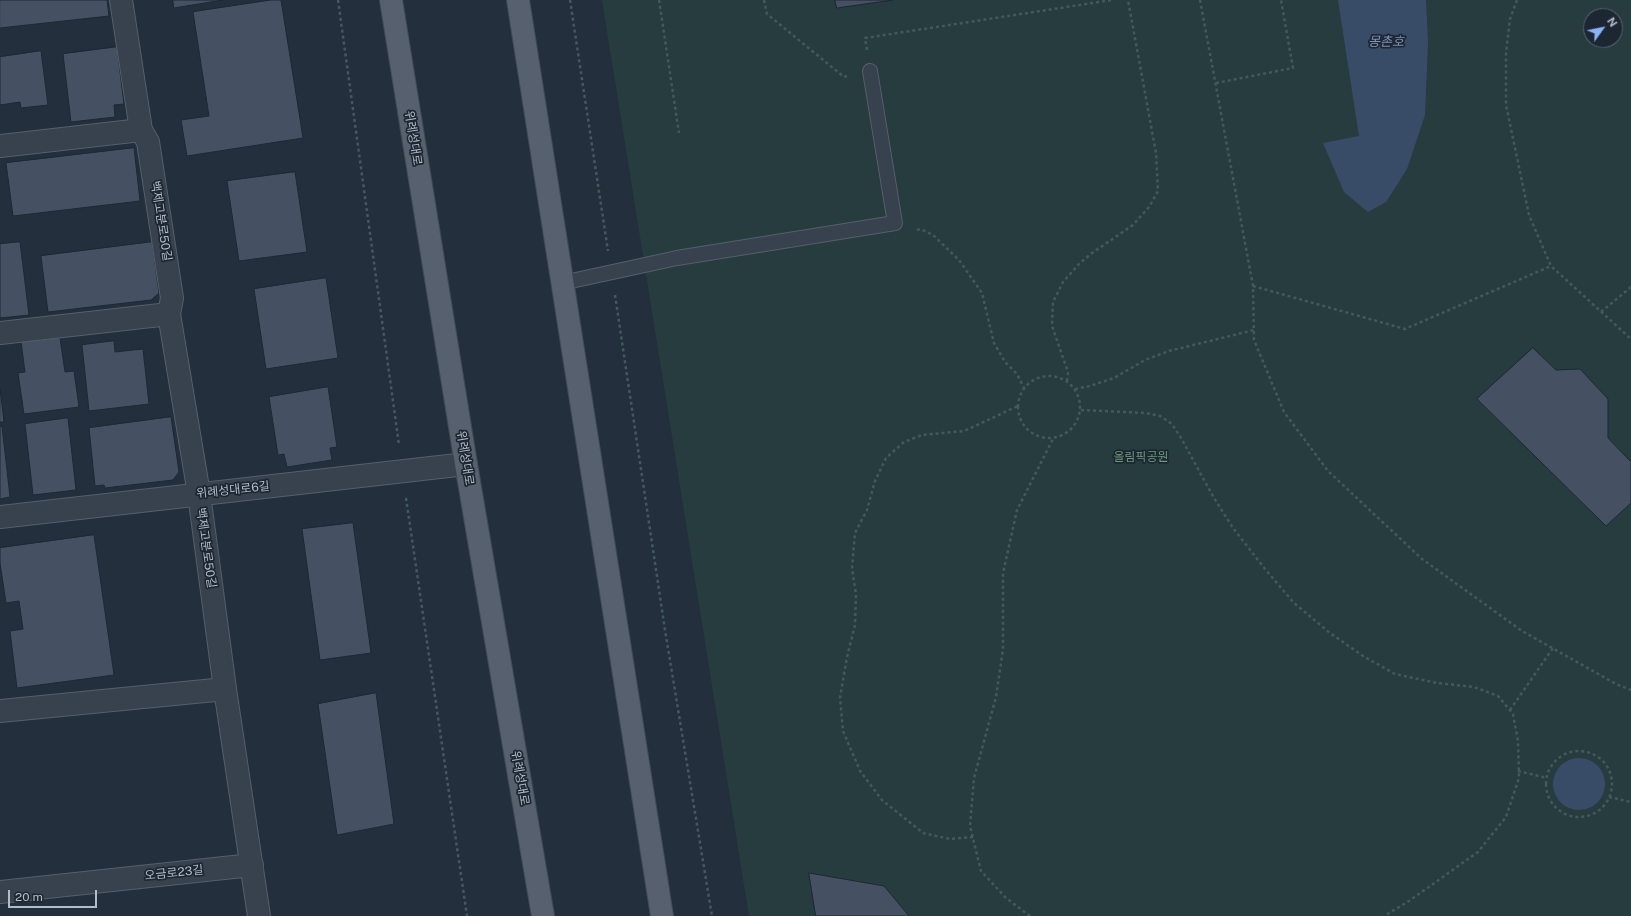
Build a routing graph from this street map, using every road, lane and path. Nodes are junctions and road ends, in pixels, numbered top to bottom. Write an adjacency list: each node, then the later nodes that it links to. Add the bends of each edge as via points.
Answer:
1 (121, 0): 15 (street, 백제고분로50길)
2 (391, 0): 35 (main road, 위례성대로)
3 (518, 0): 21 (main road)
4 (570, 0): 20 (path)
5 (659, 0): 16 (path)
6 (764, 0): 13 (path, via 767,14 844,77)
7 (1112, 0): 12 (path)
8 (1128, 0): 29 (path, via 1156,153 1158,191 1149,207 1132,225 1079,264 1063,282 1053,302 1052,326 1068,372)
9 (1200, 0): 14 (path)
10 (1281, 0): 14 (path, via 1293,68)
11 (1517, 0): 19 (path, via 1510,19 1506,52 1506,105 1528,215)
12 (865, 38)
13 (870, 71): 18 (lane)
14 (1216, 83): 22 (path)
15 (141, 130): 17 (street); 25 (street, 백제고분로50길, via 148,142 172,298)
16 (678, 133)
17 (0, 146)
18 (895, 223): 20 (lane, via 677,258); 30 (path, via 903,232 920,229 933,235 958,260 982,293 994,343)
19 (1551, 266): 22 (path, via 1406,329); 24 (path)
20 (611, 272): 21 (lane); 53 (path)
21 (562, 283): 52 (main road)
22 (1253, 286): 26 (path)
23 (1631, 286): 24 (path)
24 (1602, 312): 28 (path)
25 (169, 314): 27 (street); 36 (street, 백제고분로50길)
26 (1254, 330): 31 (path, via 1168,351 1145,360 1114,378); 38 (path, via 1254,340 1284,412 1328,471 1422,559 1522,631)
27 (0, 333)
28 (1631, 339)
29 (1067, 381): 30 (path, via 1048,375 1031,381); 31 (path)
30 (1024, 388): 32 (path)
31 (1075, 389): 33 (path, via 1080,399)
32 (1018, 406): 34 (path, via 1024,426 1032,434); 47 (path, via 964,431 922,435 904,442 886,458 856,533 852,569 856,594 855,624 846,657 840,698 844,731 860,771 882,800 923,833 950,840)
33 (1081, 410): 34 (path, via 1072,429 1063,436); 41 (path, via 1146,413 1160,416 1172,424 1233,528 1294,604 1363,656 1395,674 1437,683 1474,687 1498,696)
34 (1053, 439): 47 (path, via 1017,510 1004,573 1003,649 996,697 974,778 970,826)
35 (466, 464): 36 (street, 위례성대로6길); 51 (main road, 위례성대로)
36 (199, 494): 37 (street, 위례성대로6길); 39 (street, 백제고분로50길)
37 (0, 517)
38 (1553, 648): 40 (path); 41 (path)
39 (225, 689): 42 (street); 48 (street, 백제고분로50길)
40 (1631, 690)
41 (1510, 710): 43 (path, via 1518,741)
42 (0, 711)
43 (1518, 771): 44 (path); 55 (path, via 1519,778 1506,817 1478,852 1410,901)
44 (1547, 778): 45 (path, via 1548,794 1553,804 1571,816 1593,814 1602,808); 45 (path, via 1554,762 1562,755 1583,750 1602,759 1608,768 1612,778)
45 (1609, 797): 46 (path)
46 (1631, 802)
47 (973, 837): 54 (path, via 981,871 1006,898)
48 (252, 865): 49 (street, 오금로23길); 50 (street, 백제고분로50길)
49 (0, 892)
50 (259, 916)
51 (543, 916)
52 (662, 916)
53 (712, 916)
54 (1030, 916)
55 (1384, 916)

